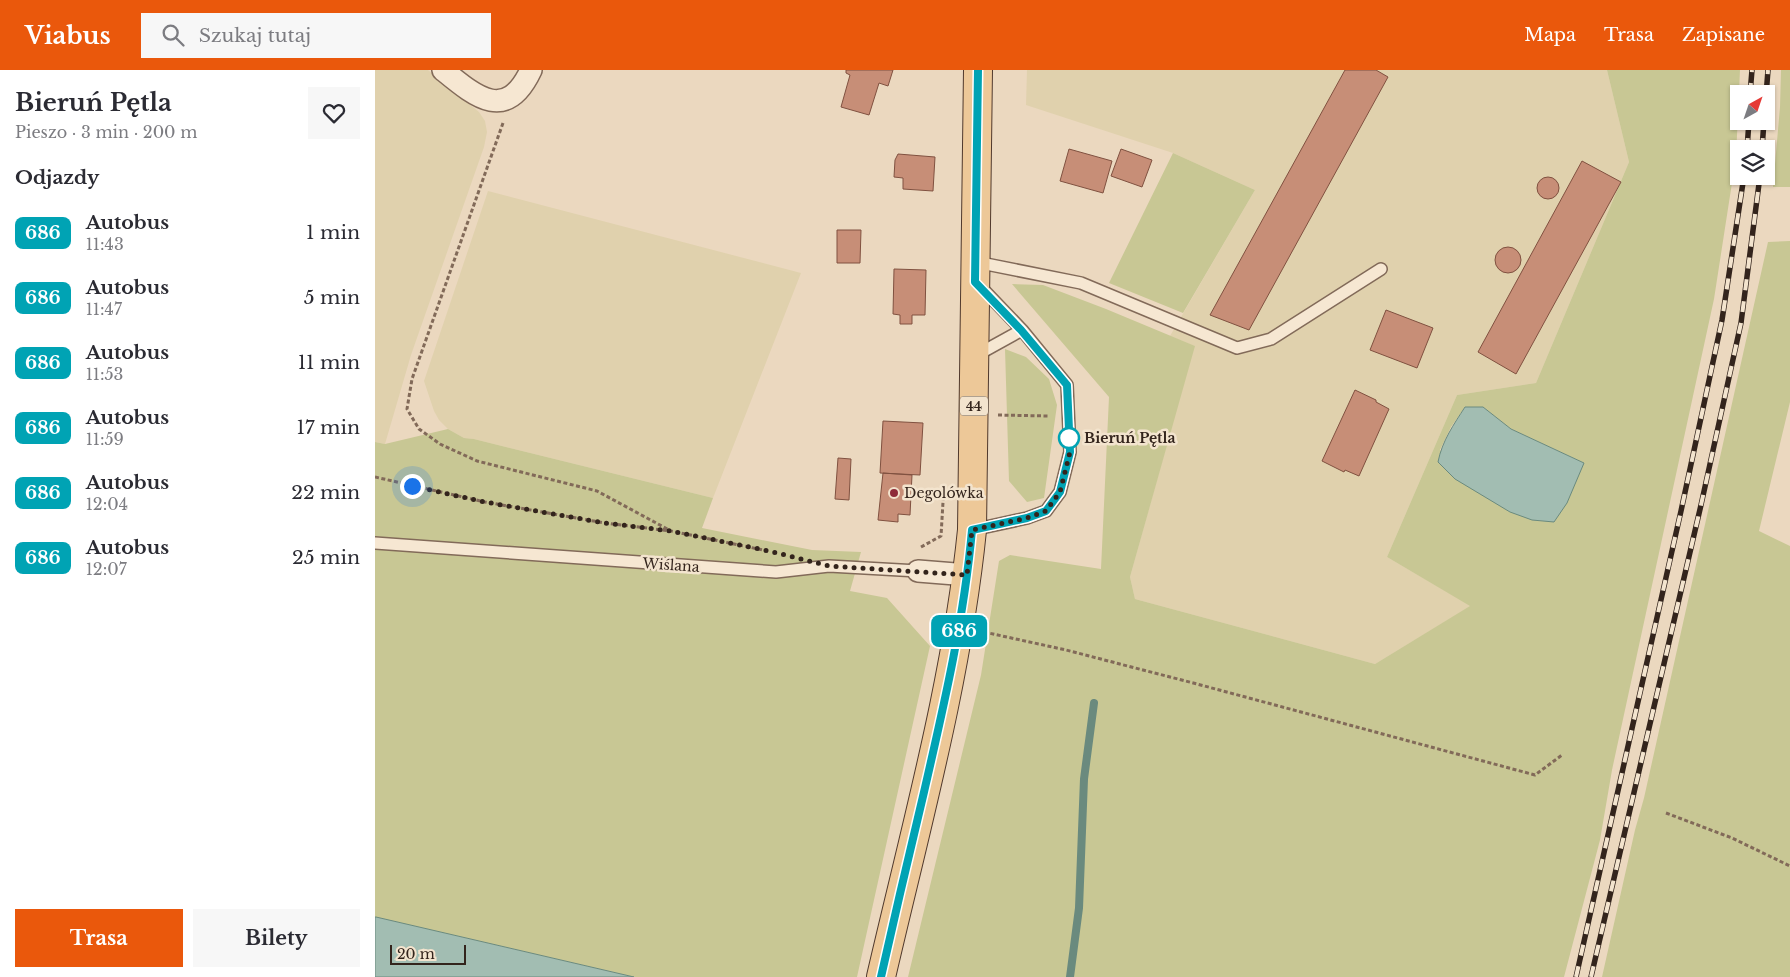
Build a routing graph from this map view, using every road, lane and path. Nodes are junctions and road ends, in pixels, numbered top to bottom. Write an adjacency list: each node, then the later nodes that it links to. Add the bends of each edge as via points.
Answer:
1 (443, 70): 4 (street, via 475,94 493,102)
2 (531, 70): 4 (street, via 523,85)
3 (978, 70): 6 (main road, 44)
4 (508, 98): 14 (path, via 507,112 412,379 407,409 419,430 439,444 477,461 597,490)
5 (1381, 269): 6 (lane, via 1271,339 1237,348 1081,283)
6 (976, 272): 7 (lane); 8 (main road, 44)
7 (1021, 330): 8 (lane); 10 (lane, via 1067,385)
8 (975, 357): 13 (main road, 44)
9 (1002, 415): 10 (path)
10 (1068, 416): 13 (lane, via 1070,452 1060,492 1046,511)
11 (375, 477): 14 (path, via 485,502)
12 (944, 480): 17 (path, via 941,536 919,549)
13 (972, 530): 18 (main road, 44)
14 (671, 531): 16 (path)
15 (375, 543): 17 (lane, Wiślana, via 776,572 829,566)
16 (769, 551)
17 (918, 572): 18 (street, Wiślana)
18 (967, 575): 23 (main road, 44, via 937,736)
19 (980, 631): 20 (path, via 1197,684 1535,775)
20 (1562, 755)
21 (1666, 813): 22 (path, via 1732,838)
22 (1790, 866)
23 (881, 977)

